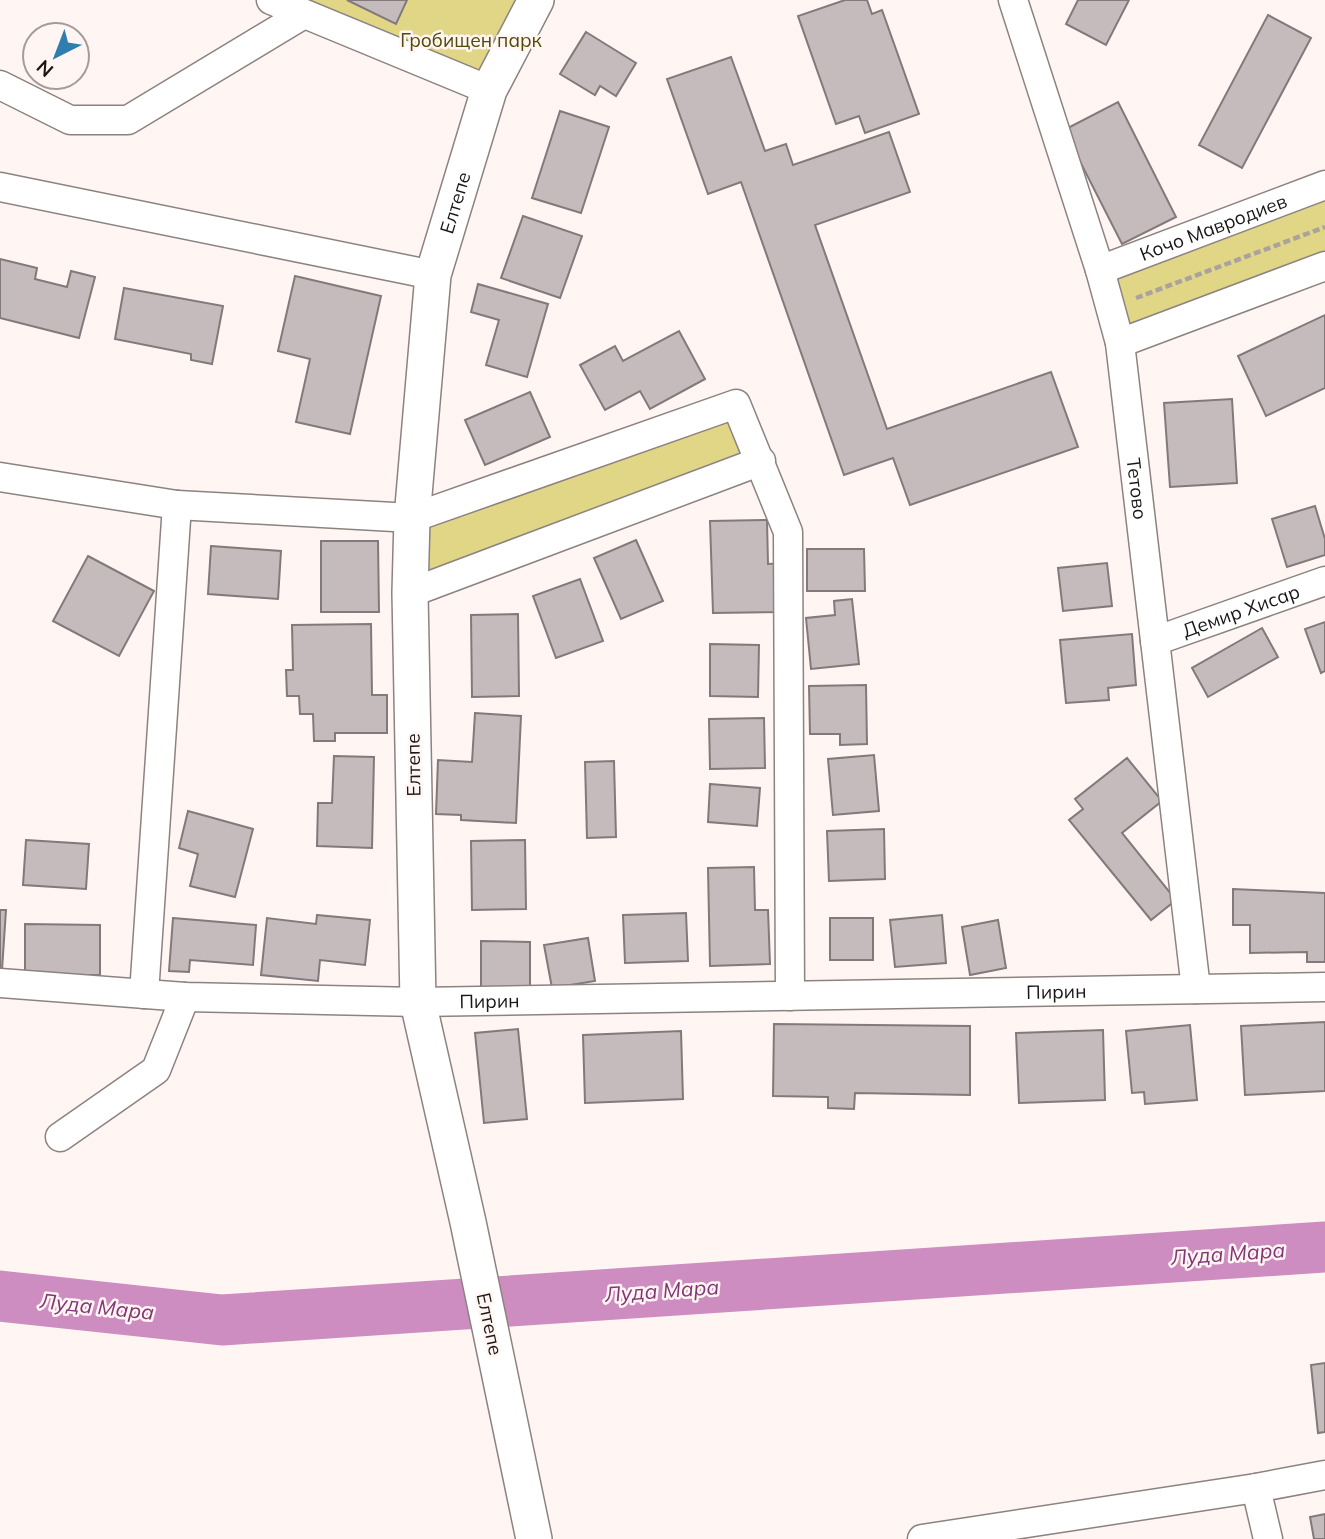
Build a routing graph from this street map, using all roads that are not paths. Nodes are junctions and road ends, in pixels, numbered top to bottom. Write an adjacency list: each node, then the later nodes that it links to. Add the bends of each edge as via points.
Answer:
1 (271, 0): 4 (street)
2 (536, 0): 6 (main road, Елтепе)
3 (1013, 0): 10 (street, Тетово)
4 (304, 14): 5 (street, via 128,120 70,120); 6 (street)
5 (0, 85)
6 (489, 90): 11 (main road, Елтепе)
7 (1325, 185): 10 (street, Кочо Мавродиев)
8 (0, 187): 11 (street)
9 (1325, 267): 12 (street)
10 (1100, 270): 12 (street, Тетово)
11 (433, 275): 16 (main road, Елтепе)
12 (1120, 343): 19 (street, Тетово)
13 (761, 461): 16 (street, via 736,404); 18 (street); 25 (street, via 788,532)
14 (0, 477): 15 (street)
15 (177, 505): 16 (street); 23 (street)
16 (412, 519): 18 (main road, Елтепе)
17 (1325, 581): 19 (street, Демир Хисар)
18 (410, 593): 26 (main road, Елтепе)
19 (1155, 640): 22 (street, Тетово)
20 (0, 983): 23 (street, Пирин)
21 (1325, 987): 22 (street, Пирин)
22 (1196, 989): 25 (street, Пирин)
23 (144, 994): 24 (street, Пирин)
24 (185, 996): 26 (street, Пирин); 27 (street, via 156,1070)
25 (790, 996): 26 (street, Пирин)
26 (418, 1002): 30 (main road, Елтепе)
27 (60, 1137)
28 (1325, 1475): 29 (street)
29 (1256, 1488): 31 (street); 32 (street)
30 (534, 1539)
31 (922, 1539)
32 (1268, 1539)

